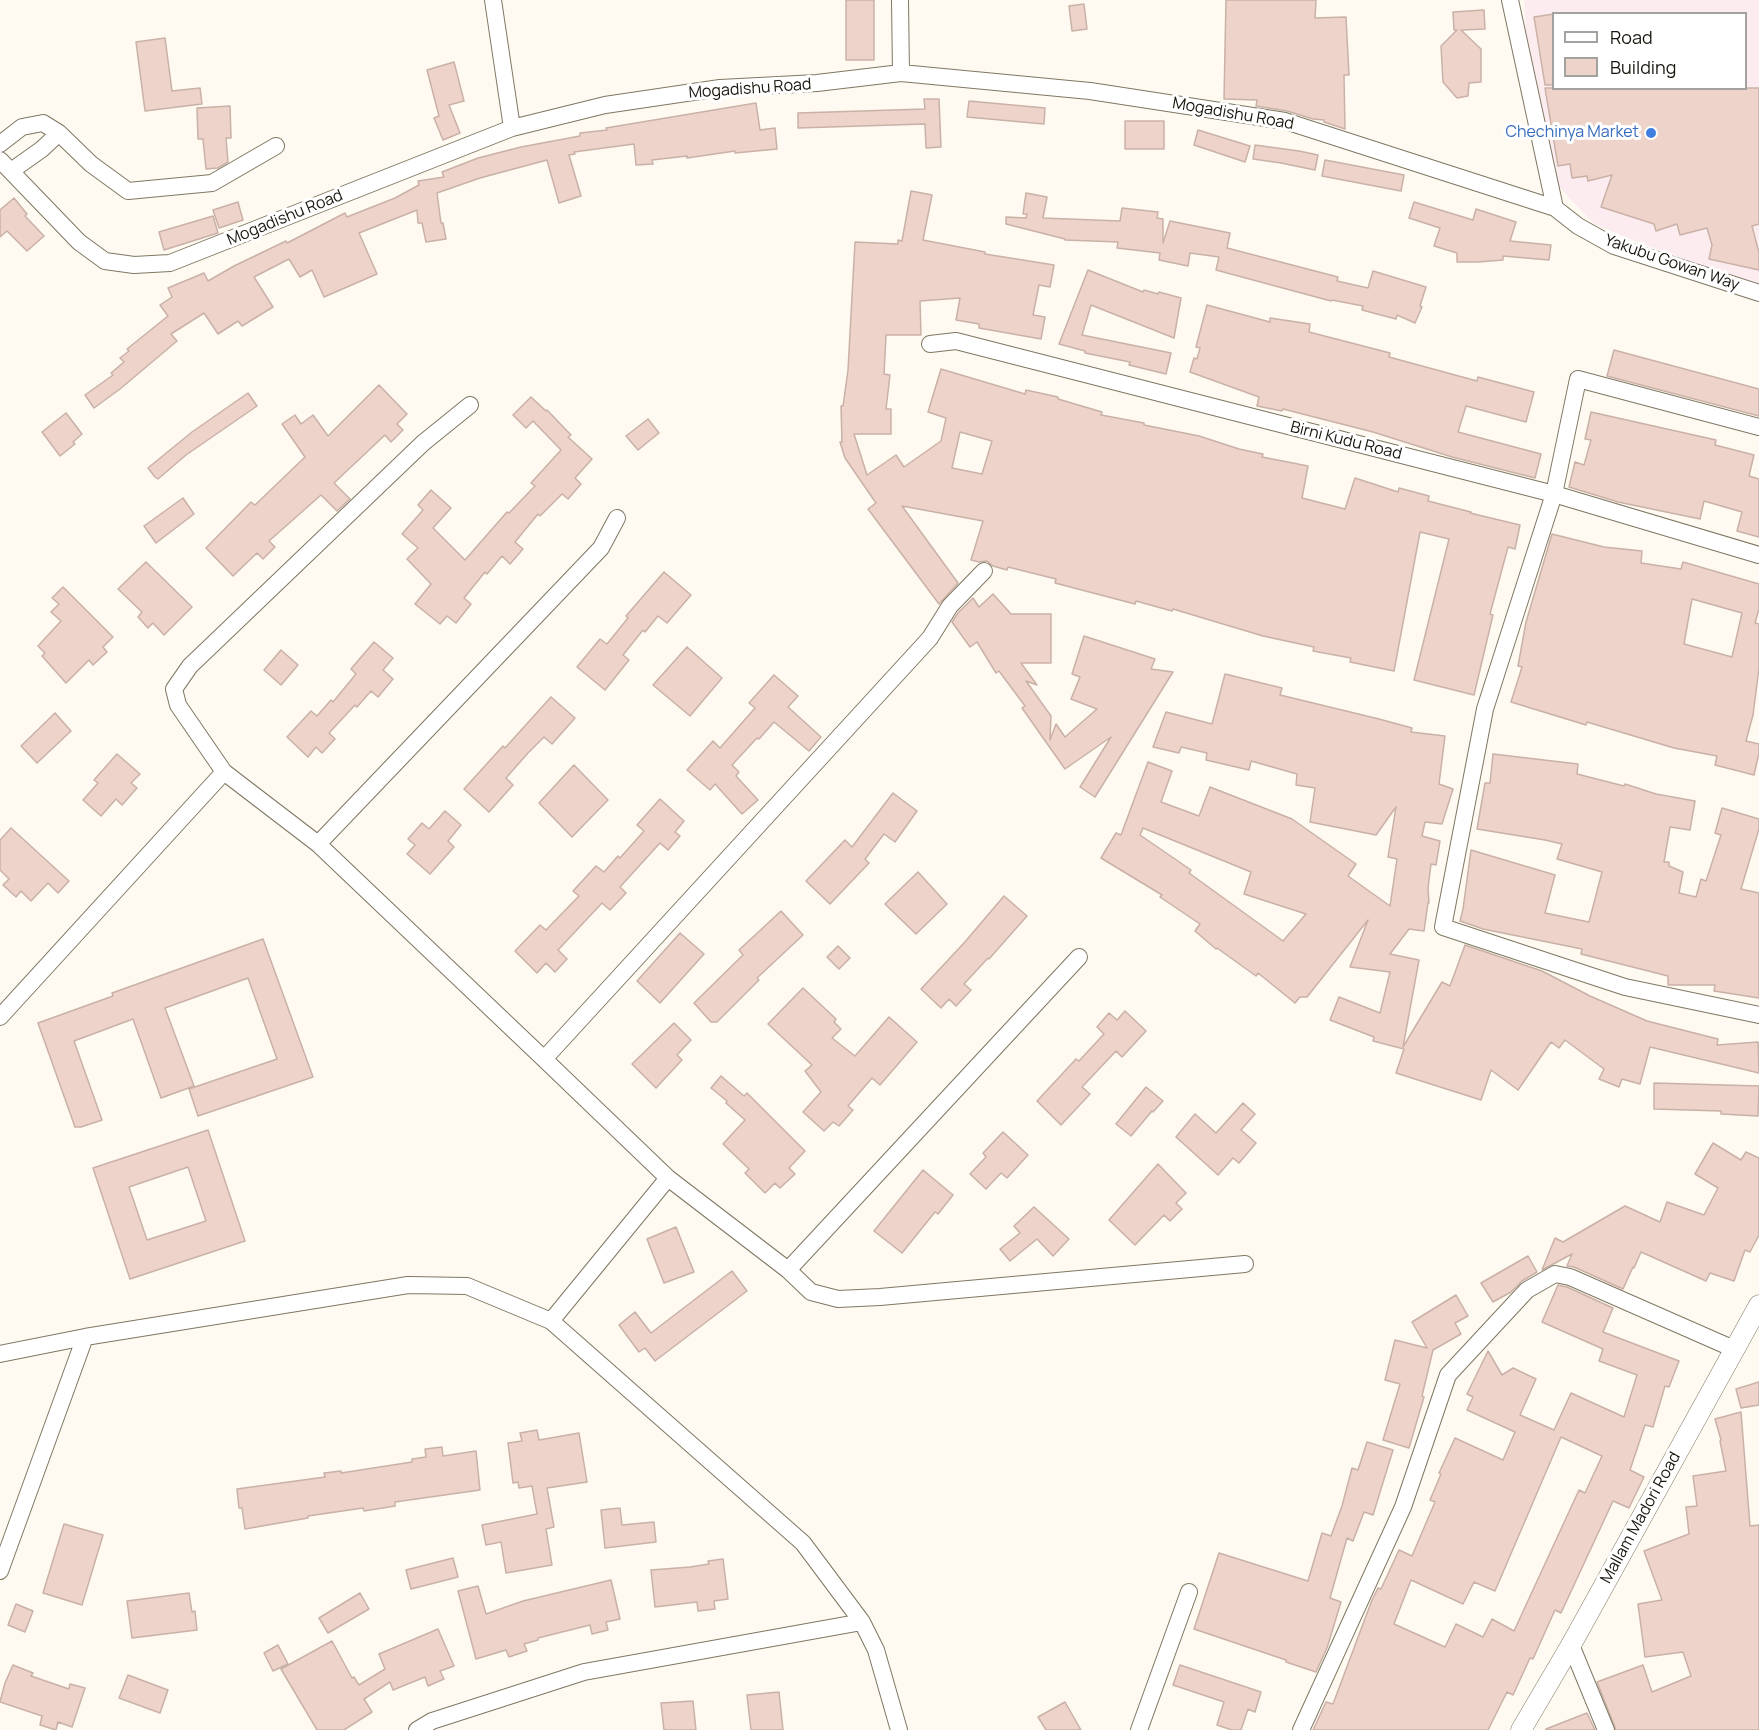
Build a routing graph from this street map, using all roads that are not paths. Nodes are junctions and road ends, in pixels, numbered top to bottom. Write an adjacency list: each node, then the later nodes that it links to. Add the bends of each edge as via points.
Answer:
1 (494, 0): 5 (street)
2 (900, 0): 4 (street)
3 (1510, 0): 10 (street)
4 (901, 74): 5 (street, Mogadishu Road, via 817,84 720,88 605,105); 10 (street, Mogadishu Road, via 1090,91 1284,121)
5 (512, 128): 9 (street, Mogadishu Road, via 170,263 134,265 105,261 79,242)
6 (59, 133): 7 (street, via 42,123 22,127); 8 (street, via 91,164 128,191 212,183); 9 (street, via 42,149)
7 (0, 144)
8 (276, 146)
9 (5, 165)
10 (1555, 208): 11 (street, Yakubu Gowan Way, via 1614,246)
11 (1759, 293)
12 (930, 344): 15 (street, Birni Kudu Road, via 956,341)
13 (470, 405): 19 (street, via 388,476 190,666 174,689 178,705)
14 (1759, 427): 15 (street, via 1578,379)
15 (1554, 494): 17 (street, Birni Kudu Road); 22 (street, via 1485,709 1443,927 1625,987)
16 (617, 518): 20 (street, via 601,548)
17 (1759, 555)
18 (984, 571): 24 (street, via 950,606 930,638)
19 (224, 772): 20 (street); 23 (street)
20 (318, 844): 24 (street)
21 (1079, 957): 27 (street)
22 (1759, 1015)
23 (0, 1017)
24 (544, 1059): 25 (street)
25 (668, 1178): 27 (street); 29 (street)
26 (1245, 1264): 27 (street, via 838,1299 811,1292)
27 (788, 1270)
28 (1759, 1305): 31 (street, Mallam Madori Road)
29 (551, 1321): 30 (street, via 466,1286 408,1285); 35 (street, via 803,1543)
30 (86, 1337): 32 (street); 33 (street)
31 (1734, 1348): 36 (street, Mallam Madori Road); 40 (street, via 1570,1277 1555,1274 1527,1290 1448,1375 1403,1507)
32 (0, 1354)
33 (0, 1571)
34 (1189, 1592): 39 (street)
35 (862, 1622): 37 (street, via 584,1672 432,1721); 38 (street, via 876,1650)
36 (1570, 1645): 41 (street, Mallam Madori Road); 42 (street)
37 (417, 1730)
38 (899, 1730)
39 (1139, 1730)
40 (1301, 1730)
41 (1521, 1730)
42 (1606, 1730)

